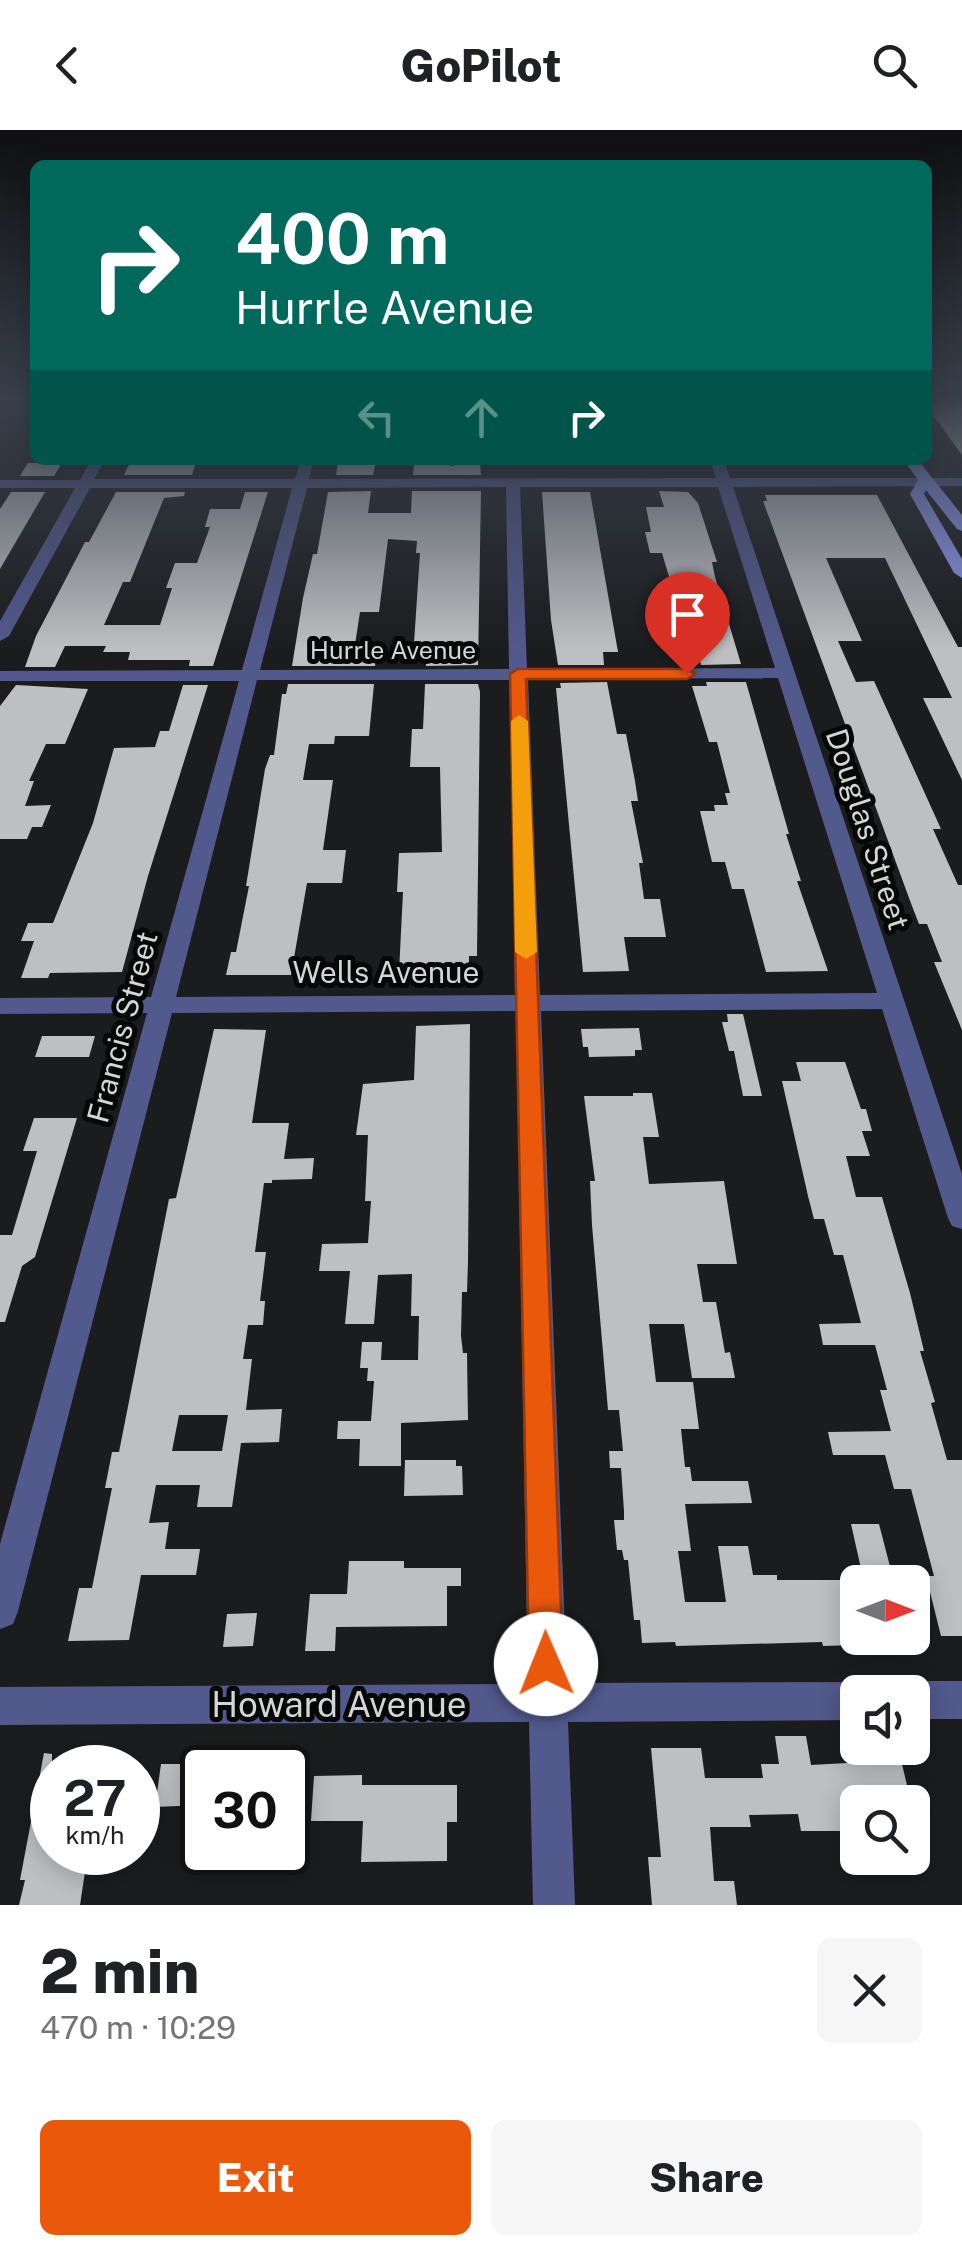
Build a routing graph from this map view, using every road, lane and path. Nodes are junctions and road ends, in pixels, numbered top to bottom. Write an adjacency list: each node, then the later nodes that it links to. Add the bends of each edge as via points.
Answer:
1 (84, 484): 9 (street)
2 (300, 485): 12 (street, Francis Street)
3 (513, 485): 11 (street)
4 (725, 485): 10 (street, Douglas Street)
5 (922, 485): 8 (main road, via 917,494)
6 (928, 485): 7 (main road)
7 (962, 526)
8 (962, 572)
9 (0, 636)
10 (786, 673): 11 (street, Hurrle Avenue); 14 (street, Douglas Street)
11 (518, 674): 12 (street, Hurrle Avenue); 15 (street)
12 (250, 675): 13 (street, Hurrle Avenue); 16 (street, Francis Street)
13 (0, 676)
14 (892, 1001): 15 (street, Wells Avenue); 18 (street, Douglas Street)
15 (528, 1004): 16 (street, Wells Avenue); 23 (street)
16 (161, 1005): 17 (street, Wells Avenue); 19 (street, Francis Street)
17 (0, 1006)
18 (962, 1218)
19 (0, 1612)
20 (840, 1700): 23 (street, Howard Avenue)
21 (930, 1700): 22 (street)
22 (962, 1700)
23 (547, 1702): 24 (street, Howard Avenue); 25 (street)
24 (0, 1706)
25 (554, 1905)

